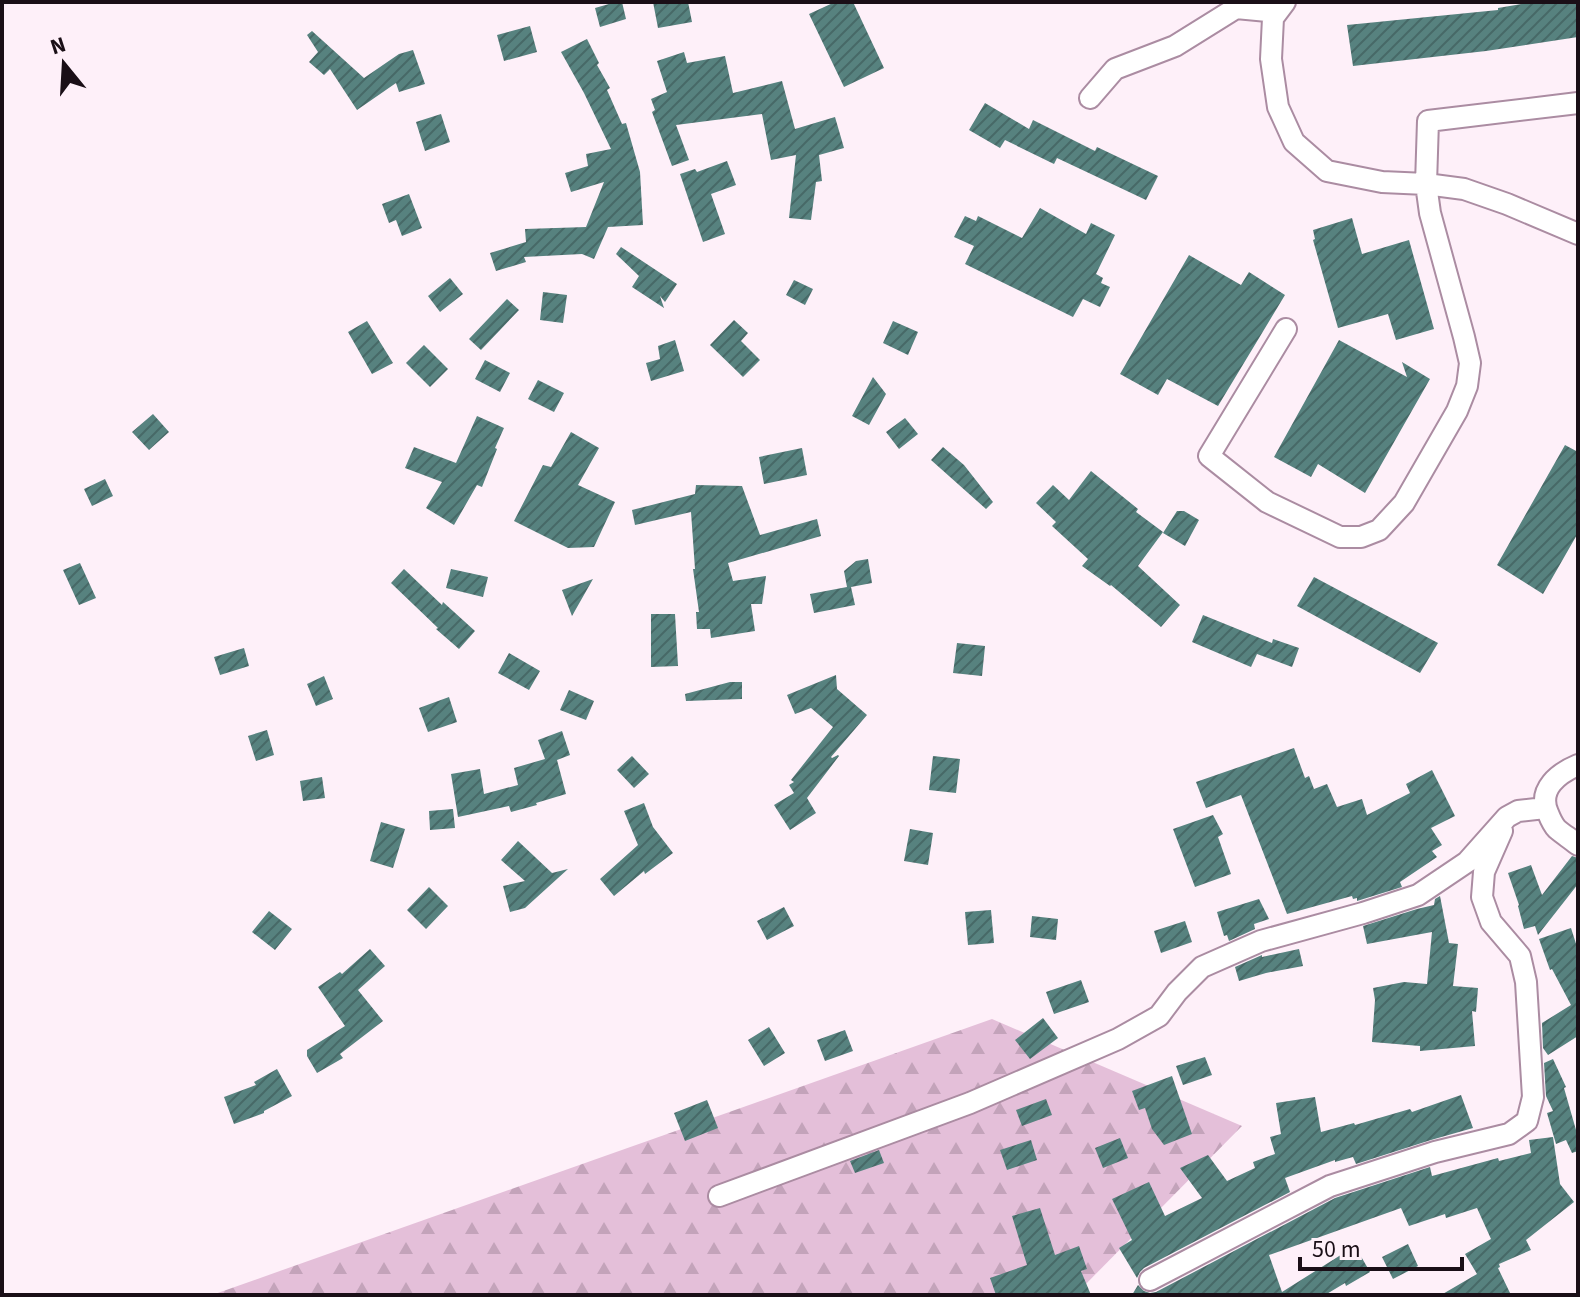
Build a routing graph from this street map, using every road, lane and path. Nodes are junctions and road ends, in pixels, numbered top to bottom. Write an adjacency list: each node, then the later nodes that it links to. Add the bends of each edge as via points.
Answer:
1 (1281, 7): 2 (street, via 1236,8 1175,46 1115,69); 4 (street, via 1273,18 1271,59 1278,107 1294,142 1327,171)
2 (1090, 98)
3 (1578, 103): 4 (street, via 1428,121)
4 (1426, 184): 5 (street, via 1464,189); 6 (street, via 1470,363 1467,386 1404,503 1379,530 1340,537 1267,502 1209,456)
5 (1578, 234)
6 (1286, 329)
7 (1578, 765): 8 (street, via 1553,780)
8 (1545, 808): 9 (street); 10 (street, via 1555,827)
9 (1507, 817): 11 (street, via 1467,862 1418,895 1261,941 1202,967 1159,1016 1118,1039 970,1103); 12 (street, via 1484,872 1482,897 1491,922 1520,956 1526,982 1533,1097 1527,1121 1509,1134 1330,1186)
10 (1578, 845)
11 (719, 1196)
12 (1150, 1280)

